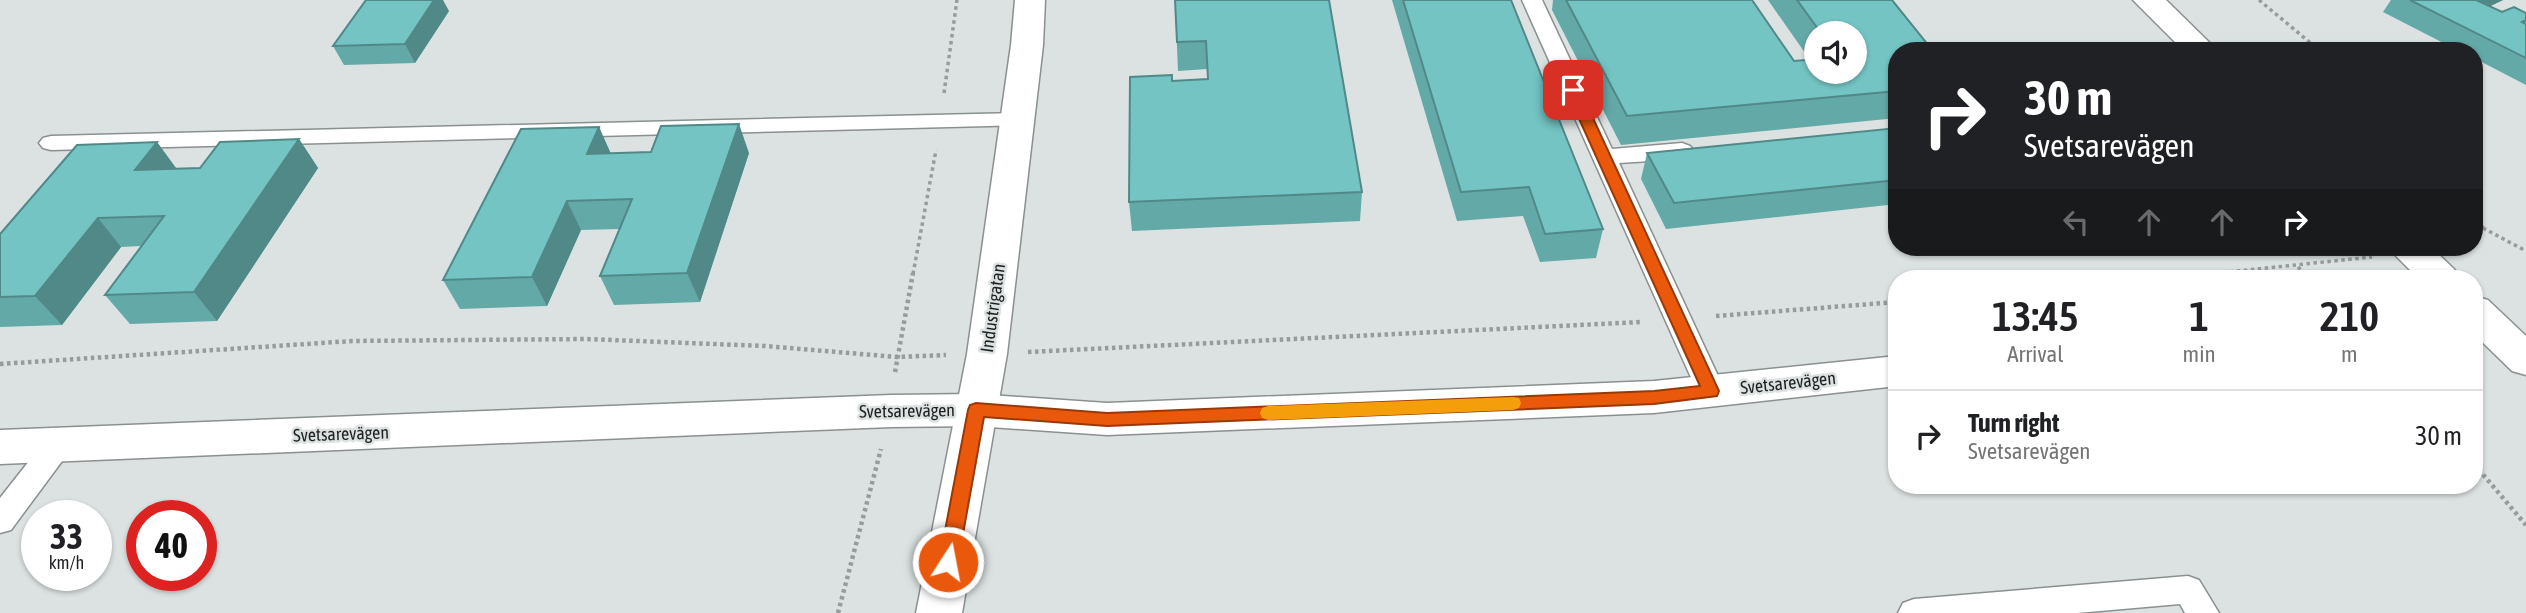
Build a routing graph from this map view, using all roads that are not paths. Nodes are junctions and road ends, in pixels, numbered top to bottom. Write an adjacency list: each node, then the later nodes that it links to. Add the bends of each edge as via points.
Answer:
1 (1030, 0): 5 (street, Industrigatan)
2 (1532, 0): 8 (lane)
3 (2148, 0): 4 (street)
4 (2192, 42)
5 (1018, 120): 6 (lane); 15 (street, Industrigatan)
6 (51, 143)
7 (1710, 149): 8 (lane)
8 (1604, 157): 14 (lane)
9 (2418, 256): 10 (street)
10 (2433, 270)
11 (2483, 319): 12 (street)
12 (2526, 360)
13 (1888, 373): 14 (street, Svetsarevägen)
14 (1711, 391): 15 (street, Svetsarevägen, via 1107,419)
15 (976, 410): 16 (street, Svetsarevägen); 19 (street, Industrigatan)
16 (58, 445): 17 (street, Svetsarevägen); 18 (lane)
17 (0, 447)
18 (0, 521)
19 (939, 613)
20 (1914, 613): 21 (lane, via 2188,590)
21 (2203, 613)

